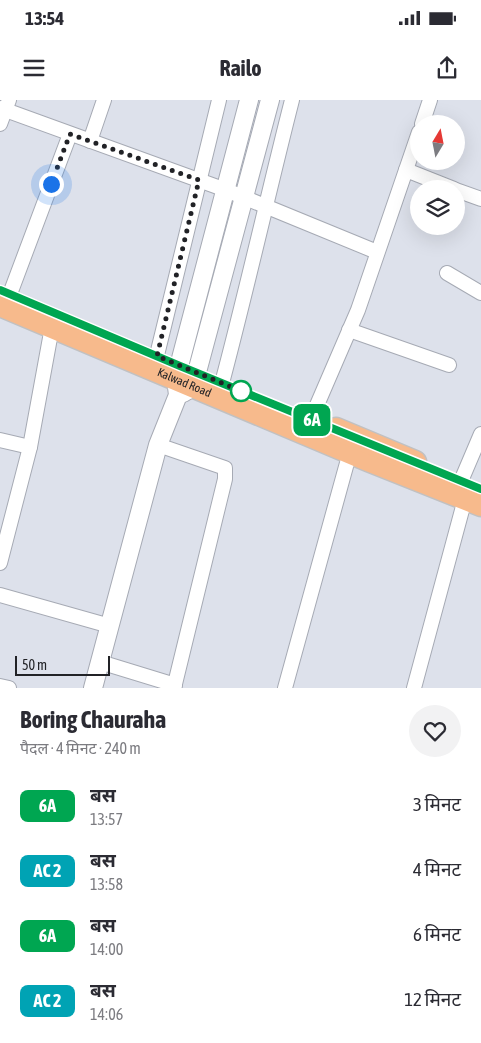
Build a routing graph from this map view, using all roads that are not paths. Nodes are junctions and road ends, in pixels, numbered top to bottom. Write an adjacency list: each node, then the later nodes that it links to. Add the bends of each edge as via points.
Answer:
1 (104, 100): 11 (street)
2 (219, 100): 14 (street)
3 (249, 100): 16 (street)
4 (270, 100): 18 (street)
5 (292, 100): 20 (street)
6 (430, 100): 8 (street)
7 (5, 106): 9 (street); 10 (street)
8 (425, 115)
9 (0, 124)
10 (70, 134): 11 (street); 24 (street)
11 (90, 141): 14 (street)
12 (410, 158): 13 (street)
13 (406, 170): 15 (street); 21 (street)
14 (199, 180): 16 (street); 27 (street)
15 (432, 180)
16 (226, 190): 18 (street); 29 (street)
17 (465, 193): 19 (street)
18 (244, 197): 20 (street); 29 (street)
19 (481, 199)
20 (265, 206): 21 (street); 30 (street)
21 (377, 252): 26 (street)
22 (447, 273): 23 (street)
23 (481, 293)
24 (3, 296): 25 (main road, Kalwad Road); 27 (main road, Kalwad Road)
25 (52, 327): 29 (main road, Kalwad Road); 35 (street)
26 (349, 330): 28 (street); 31 (street)
27 (157, 356): 29 (main road, Kalwad Road)
28 (449, 365)
29 (185, 380): 30 (main road, Kalwad Road); 34 (street); 36 (main road, Kalwad Road)
30 (222, 383): 31 (main road, Kalwad Road)
31 (311, 419): 37 (main road, Kalwad Road)
32 (481, 434): 37 (street)
33 (0, 440): 35 (street)
34 (158, 445): 40 (street); 43 (street, via 225,468)
35 (30, 448): 38 (street)
36 (350, 452): 37 (main road, Kalwad Road); 46 (street)
37 (469, 494): 47 (street)
38 (0, 562)
39 (0, 595): 40 (street)
40 (110, 626): 41 (street)
41 (100, 662): 43 (street); 45 (street)
42 (0, 686): 44 (street)
43 (175, 687)
44 (9, 688)
45 (93, 688)
46 (285, 688)
47 (414, 688)

